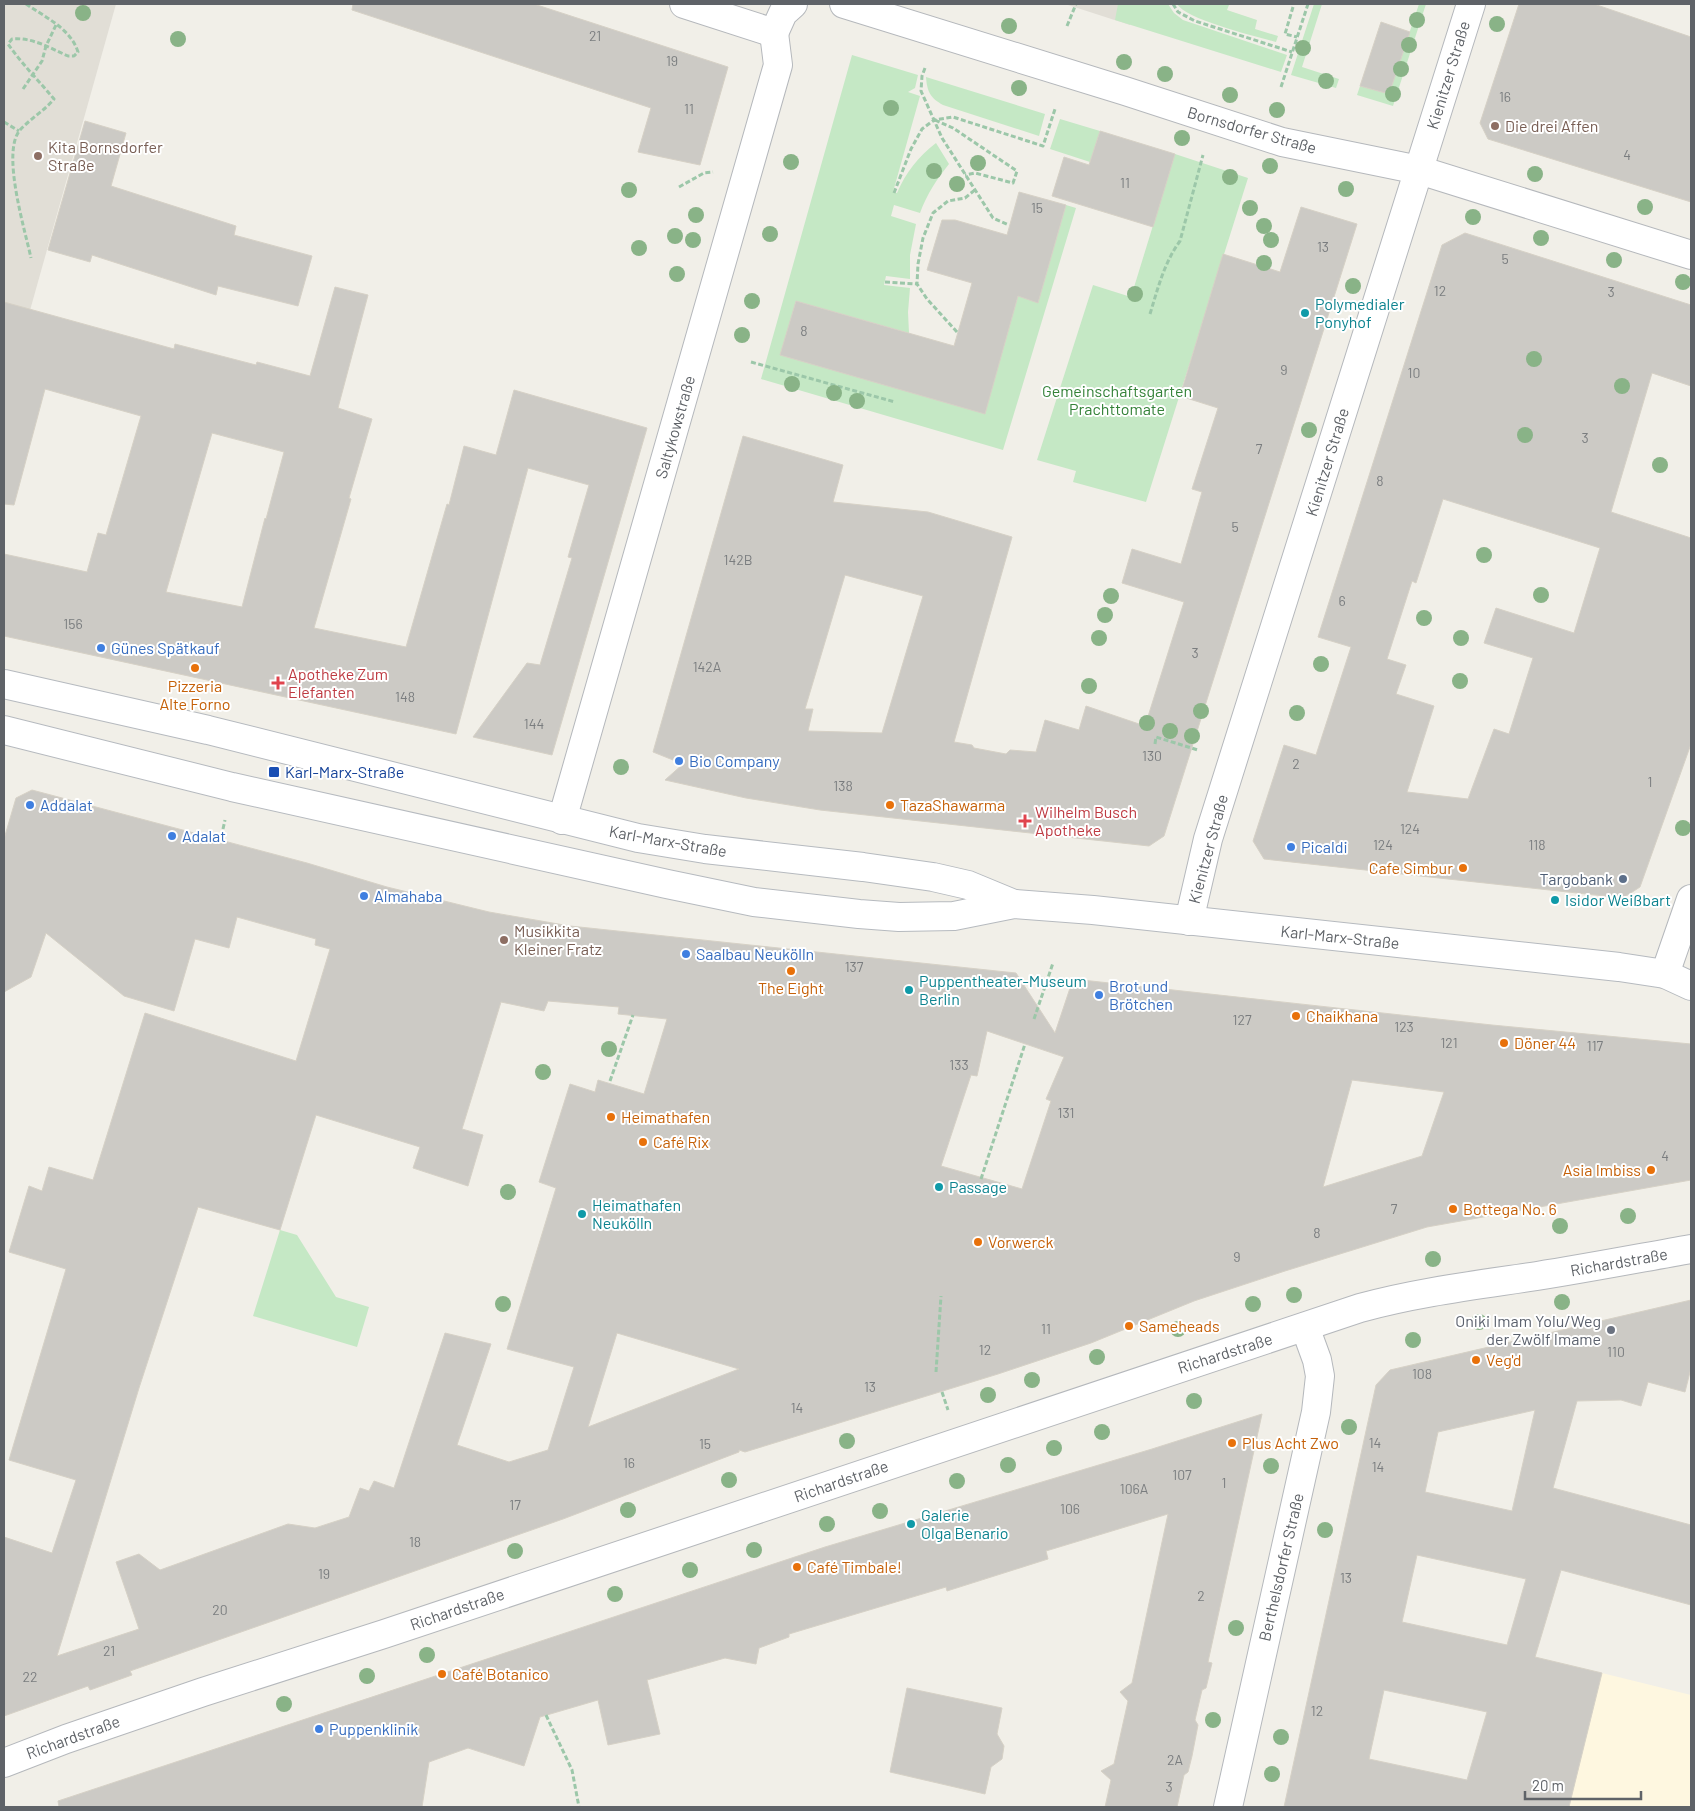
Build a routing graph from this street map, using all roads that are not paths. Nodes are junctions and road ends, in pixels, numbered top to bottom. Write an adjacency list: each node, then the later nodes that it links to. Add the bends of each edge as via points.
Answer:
1 (684, 4): 5 (street)
2 (793, 4): 5 (street, via 783,13)
3 (844, 4): 6 (street, Bornsdorfer Straße, via 1282,142)
4 (1471, 4): 6 (street, Kienitzer Straße)
5 (774, 33): 10 (street, Saltykowstraße, via 778,65)
6 (1419, 170): 7 (street, Bornsdorfer Straße); 13 (street, Kienitzer Straße, via 1208,839)
7 (1691, 255)
8 (4, 684): 10 (street, Karl-Marx-Straße, via 208,730)
9 (4, 730): 12 (street, Karl-Marx-Straße, via 232,786 754,902 899,917 954,916)
10 (562, 820): 12 (street, Karl-Marx-Straße, via 696,848 933,877 968,885)
11 (1691, 899): 15 (street)
12 (1014, 904): 13 (street, Karl-Marx-Straße)
13 (1189, 921): 15 (street, Karl-Marx-Straße)
14 (1691, 965): 15 (street, Karl-Marx-Straße)
15 (1665, 974): 16 (street, Karl-Marx-Straße)
16 (1691, 986)
17 (1691, 1249): 18 (street, Richardstraße, via 1382,1302)
18 (1305, 1327): 19 (street, Richardstraße, via 203,1692 66,1738); 20 (street, Berthelsdorfer Straße, via 1320,1376 1316,1412)
19 (4, 1763)
20 (1228, 1807)

